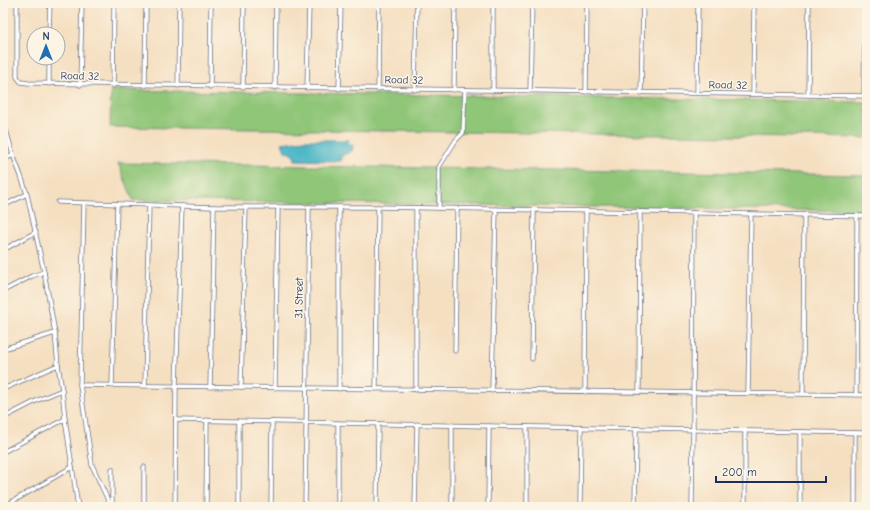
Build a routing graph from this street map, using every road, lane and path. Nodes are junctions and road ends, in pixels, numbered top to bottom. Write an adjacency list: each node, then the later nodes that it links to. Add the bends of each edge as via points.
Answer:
1 (17, 3): 25 (street, Road 32, via 17,77 21,82 28,84)
2 (50, 3): 23 (street)
3 (82, 3): 26 (street)
4 (114, 3): 27 (street)
5 (146, 3): 28 (street)
6 (179, 3): 29 (street)
7 (211, 3): 30 (street)
8 (244, 3): 31 (street)
9 (276, 3): 32 (street)
10 (308, 3): 33 (street)
11 (341, 3): 34 (street)
12 (379, 3): 35 (street)
13 (417, 3): 36 (street)
14 (455, 3): 37 (street)
15 (493, 3): 39 (street)
16 (532, 3): 40 (street)
17 (587, 3): 41 (street)
18 (643, 3): 42 (street)
19 (698, 3): 43 (street)
20 (754, 3): 44 (street)
21 (810, 3): 45 (street)
22 (865, 3): 46 (street)
23 (49, 26)
24 (49, 66): 25 (street)
25 (48, 84): 26 (street, Road 32)
26 (80, 85): 27 (street, Road 32)
27 (113, 86): 28 (street, Road 32)
28 (145, 86): 29 (street, Road 32)
29 (178, 86): 30 (street, Road 32)
30 (210, 87): 31 (street, Road 32)
31 (243, 87): 32 (street, Road 32)
32 (275, 88): 33 (street, Road 32)
33 (307, 88): 34 (street, Road 32)
34 (339, 89): 35 (street, Road 32)
35 (378, 89): 36 (street, Road 32)
36 (415, 90): 37 (street, Road 32)
37 (454, 90): 38 (street, Road 32)
38 (465, 90): 39 (street, Road 32); 64 (street, via 463,133 439,167)
39 (493, 91): 40 (street, Road 32)
40 (530, 91): 41 (street, Road 32)
41 (586, 92): 42 (street, Road 32)
42 (641, 93): 43 (street, Road 32)
43 (697, 94): 44 (street, Road 32)
44 (753, 94): 45 (street, Road 32)
45 (808, 95): 46 (street, Road 32)
46 (865, 96)
47 (3, 119): 48 (street)
48 (13, 155): 49 (street); 50 (street)
49 (3, 160)
50 (27, 194): 55 (street); 75 (street)
51 (58, 202): 52 (street)
52 (84, 203): 53 (street); 84 (street)
53 (117, 204): 54 (street); 85 (street)
54 (149, 205): 56 (street); 86 (street)
55 (3, 206)
56 (182, 206): 57 (street); 87 (street)
57 (214, 207): 58 (street); 88 (street)
58 (246, 207): 59 (street); 89 (street)
59 (278, 207): 60 (street); 90 (street)
60 (309, 207): 61 (street); 91 (street, 31 Street)
61 (339, 207): 62 (street); 93 (street)
62 (378, 207): 63 (street); 94 (street)
63 (416, 208): 64 (street); 96 (street)
64 (439, 208): 65 (street)
65 (457, 208): 66 (street); 81 (street)
66 (496, 209): 67 (street); 97 (street)
67 (534, 210): 68 (street); 82 (street)
68 (586, 211): 69 (street); 98 (street)
69 (640, 212): 70 (street); 99 (street)
70 (694, 213): 71 (street); 100 (street)
71 (751, 214): 72 (street); 101 (street)
72 (804, 215): 73 (street); 102 (street)
73 (857, 216): 74 (street); 103 (street)
74 (867, 216)
75 (36, 232): 76 (street); 77 (street)
76 (3, 250)
77 (44, 272): 78 (street); 79 (street)
78 (3, 291)
79 (55, 333): 80 (street); 83 (street)
80 (3, 349)
81 (455, 351)
82 (532, 359)
83 (58, 365): 92 (street); 95 (street)
84 (80, 385): 85 (street); 131 (street, via 92,465)
85 (112, 386): 86 (street)
86 (145, 386): 87 (street)
87 (176, 386): 88 (street); 107 (street)
88 (210, 387): 89 (street)
89 (241, 387): 90 (street)
90 (274, 388): 91 (street)
91 (306, 388): 93 (street); 111 (street, 31 Street)
92 (3, 389)
93 (339, 389): 94 (street)
94 (376, 389): 96 (street)
95 (62, 390): 105 (street); 106 (street)
96 (416, 390): 97 (street)
97 (492, 390): 98 (street)
98 (585, 392): 99 (street)
99 (639, 392): 100 (street)
100 (694, 393): 101 (street); 120 (street)
101 (748, 394): 102 (street)
102 (803, 394): 103 (street)
103 (856, 395): 104 (street)
104 (867, 395)
105 (3, 418)
106 (65, 419): 125 (street); 126 (street)
107 (176, 420): 108 (street); 133 (street)
108 (207, 420): 109 (street); 134 (street)
109 (239, 421): 110 (street); 135 (street)
110 (272, 422): 111 (street); 136 (street)
111 (306, 422): 112 (street); 137 (street, 31 Street)
112 (338, 423): 113 (street); 138 (street)
113 (378, 424): 114 (street); 139 (street)
114 (417, 424): 115 (street); 140 (street)
115 (452, 425): 116 (street); 141 (street)
116 (488, 426): 117 (street); 142 (street)
117 (527, 427): 118 (street); 143 (street)
118 (581, 428): 119 (street); 144 (street)
119 (636, 429): 120 (street); 145 (street)
120 (694, 430): 121 (street); 146 (street)
121 (745, 431): 122 (street); 147 (street)
122 (800, 432): 123 (street); 148 (street)
123 (855, 433): 124 (street); 149 (street)
124 (867, 433)
125 (3, 452)
126 (72, 467): 129 (street); 130 (street)
127 (144, 467): 132 (street)
128 (112, 469): 131 (street)
129 (3, 507)
130 (78, 507)
131 (112, 507)
132 (144, 507)
133 (175, 507)
134 (206, 507)
135 (239, 507)
136 (271, 507)
137 (305, 507)
138 (338, 507)
139 (377, 507)
140 (415, 507)
141 (452, 507)
142 (488, 507)
143 (527, 507)
144 (580, 507)
145 (635, 507)
146 (692, 507)
147 (745, 507)
148 (800, 507)
149 (855, 507)

